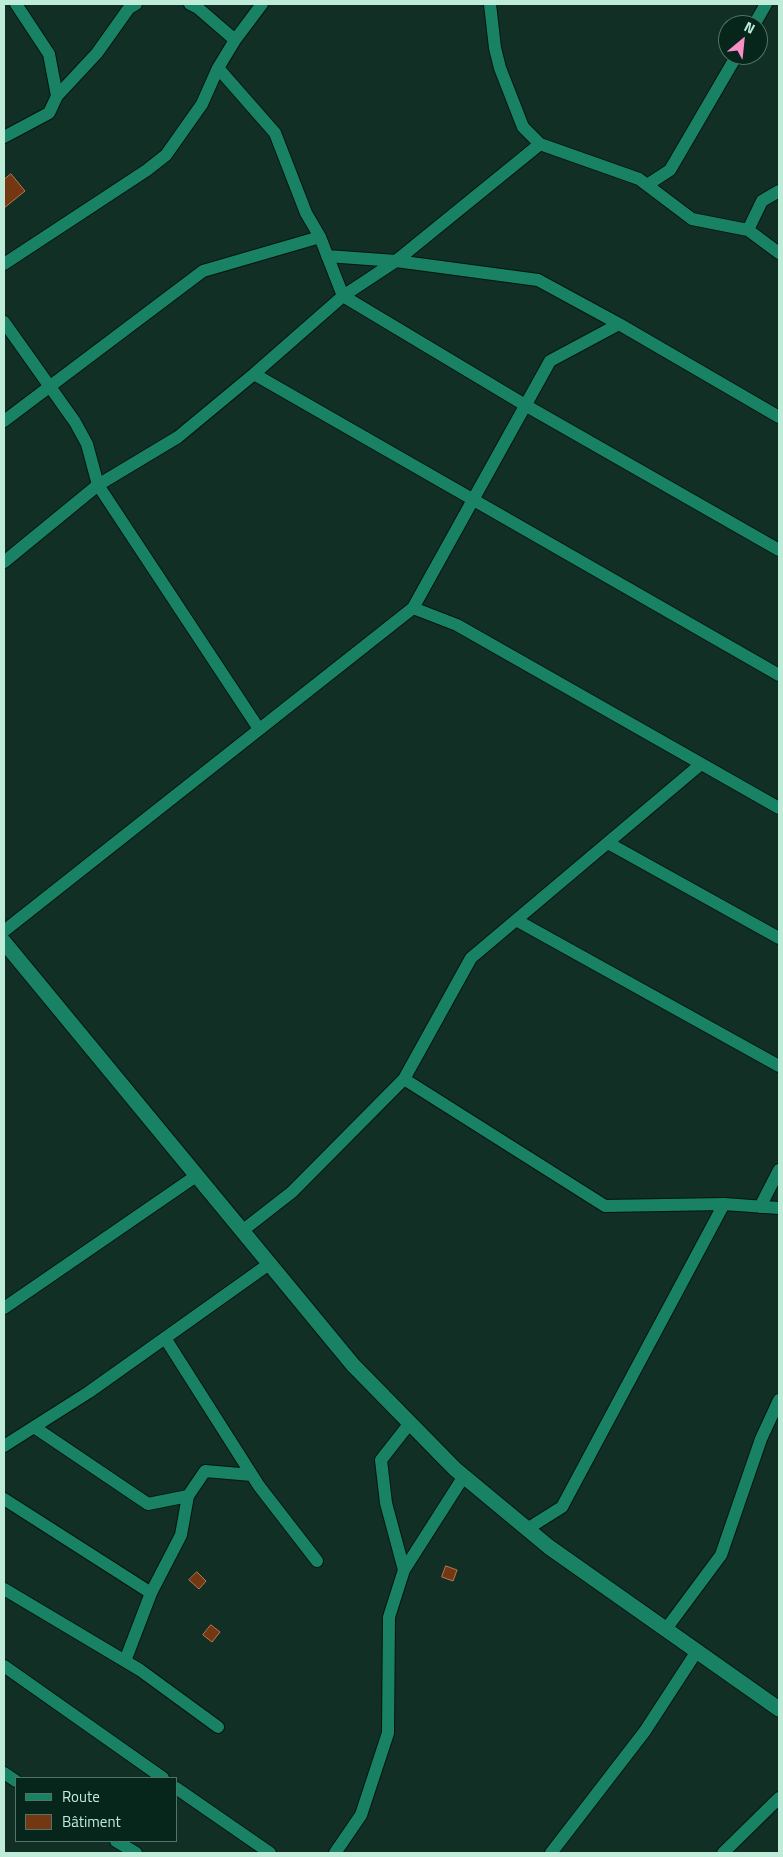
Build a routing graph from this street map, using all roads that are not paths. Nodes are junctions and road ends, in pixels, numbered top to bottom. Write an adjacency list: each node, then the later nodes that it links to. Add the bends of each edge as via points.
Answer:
1 (16, 4): 11 (street, via 49,54)
2 (136, 4): 11 (street, via 129,8 97,53)
3 (190, 4): 8 (street)
4 (262, 4): 8 (street)
5 (490, 4): 13 (street, via 500,68 523,127)
6 (766, 4): 7 (street)
7 (760, 15)
8 (235, 40): 10 (street)
9 (731, 65): 14 (street, via 670,170)
10 (218, 68): 17 (street, via 275,133 306,214); 21 (street, via 202,104 166,155)
11 (57, 96): 12 (street, via 49,113)
12 (4, 137)
13 (540, 144): 14 (street, via 639,179); 20 (street)
14 (647, 185): 16 (street, via 692,219)
15 (779, 190): 16 (street, via 762,202)
16 (748, 230): 18 (street)
17 (320, 237): 19 (street); 26 (street, via 203,271)
18 (779, 254)
19 (327, 256): 20 (street); 22 (street)
20 (396, 261): 22 (street); 24 (street, via 538,280)
21 (4, 264)
22 (343, 296): 25 (street); 27 (street)
23 (4, 322): 26 (street)
24 (619, 324): 27 (street, via 550,360); 28 (street)
25 (254, 374): 30 (street, via 178,437); 31 (street)
26 (49, 386): 29 (street); 30 (street, via 87,444)
27 (525, 405): 31 (street); 32 (street)
28 (779, 417)
29 (4, 421)
30 (98, 485): 33 (street); 36 (street)
31 (473, 500): 34 (street); 35 (street)
32 (779, 550)
33 (4, 562)
34 (413, 608): 36 (street); 37 (street, via 457,625)
35 (779, 675)
36 (259, 729): 41 (street)
37 (701, 764): 38 (street); 39 (street)
38 (779, 808)
39 (608, 843): 40 (street); 42 (street)
40 (516, 920): 44 (street); 45 (street, via 471,958)
41 (4, 931)
42 (779, 938)
43 (4, 942): 47 (street)
44 (779, 1066)
45 (404, 1079): 48 (street, via 605,1206); 51 (street, via 292,1192)
46 (779, 1170): 49 (street)
47 (196, 1176): 51 (street); 53 (street)
48 (724, 1204): 49 (street); 63 (street, via 562,1507)
49 (760, 1207): 50 (street)
50 (779, 1208)
51 (242, 1231): 52 (street)
52 (269, 1264): 54 (street); 56 (street, via 353,1366)
53 (4, 1308)
54 (165, 1338): 57 (street); 59 (street)
55 (779, 1400): 68 (street, via 761,1439 721,1555)
56 (410, 1423): 60 (street); 65 (street, via 381,1460 386,1503)
57 (34, 1427): 58 (street); 61 (street, via 148,1504)
58 (4, 1446)
59 (252, 1474): 61 (street, via 205,1470); 64 (street)
60 (464, 1476): 63 (street); 65 (street)
61 (188, 1496): 67 (street, via 181,1535)
62 (4, 1499): 67 (street)
63 (527, 1529): 68 (street)
64 (318, 1560)
65 (404, 1570): 82 (street, via 389,1618 388,1733 361,1815)
66 (4, 1590): 70 (street)
67 (151, 1593): 70 (street)
68 (666, 1629): 69 (street)
69 (697, 1651): 72 (street); 83 (street, via 645,1731)
70 (125, 1662): 73 (street)
71 (4, 1666): 75 (street)
72 (779, 1709)
73 (218, 1727)
74 (4, 1773): 76 (street)
75 (162, 1777)
76 (15, 1780)
77 (178, 1789): 81 (street)
78 (779, 1798): 84 (street)
79 (118, 1842): 80 (street)
80 (136, 1853)
81 (270, 1853)
82 (335, 1853)
83 (551, 1853)
84 (723, 1853)

